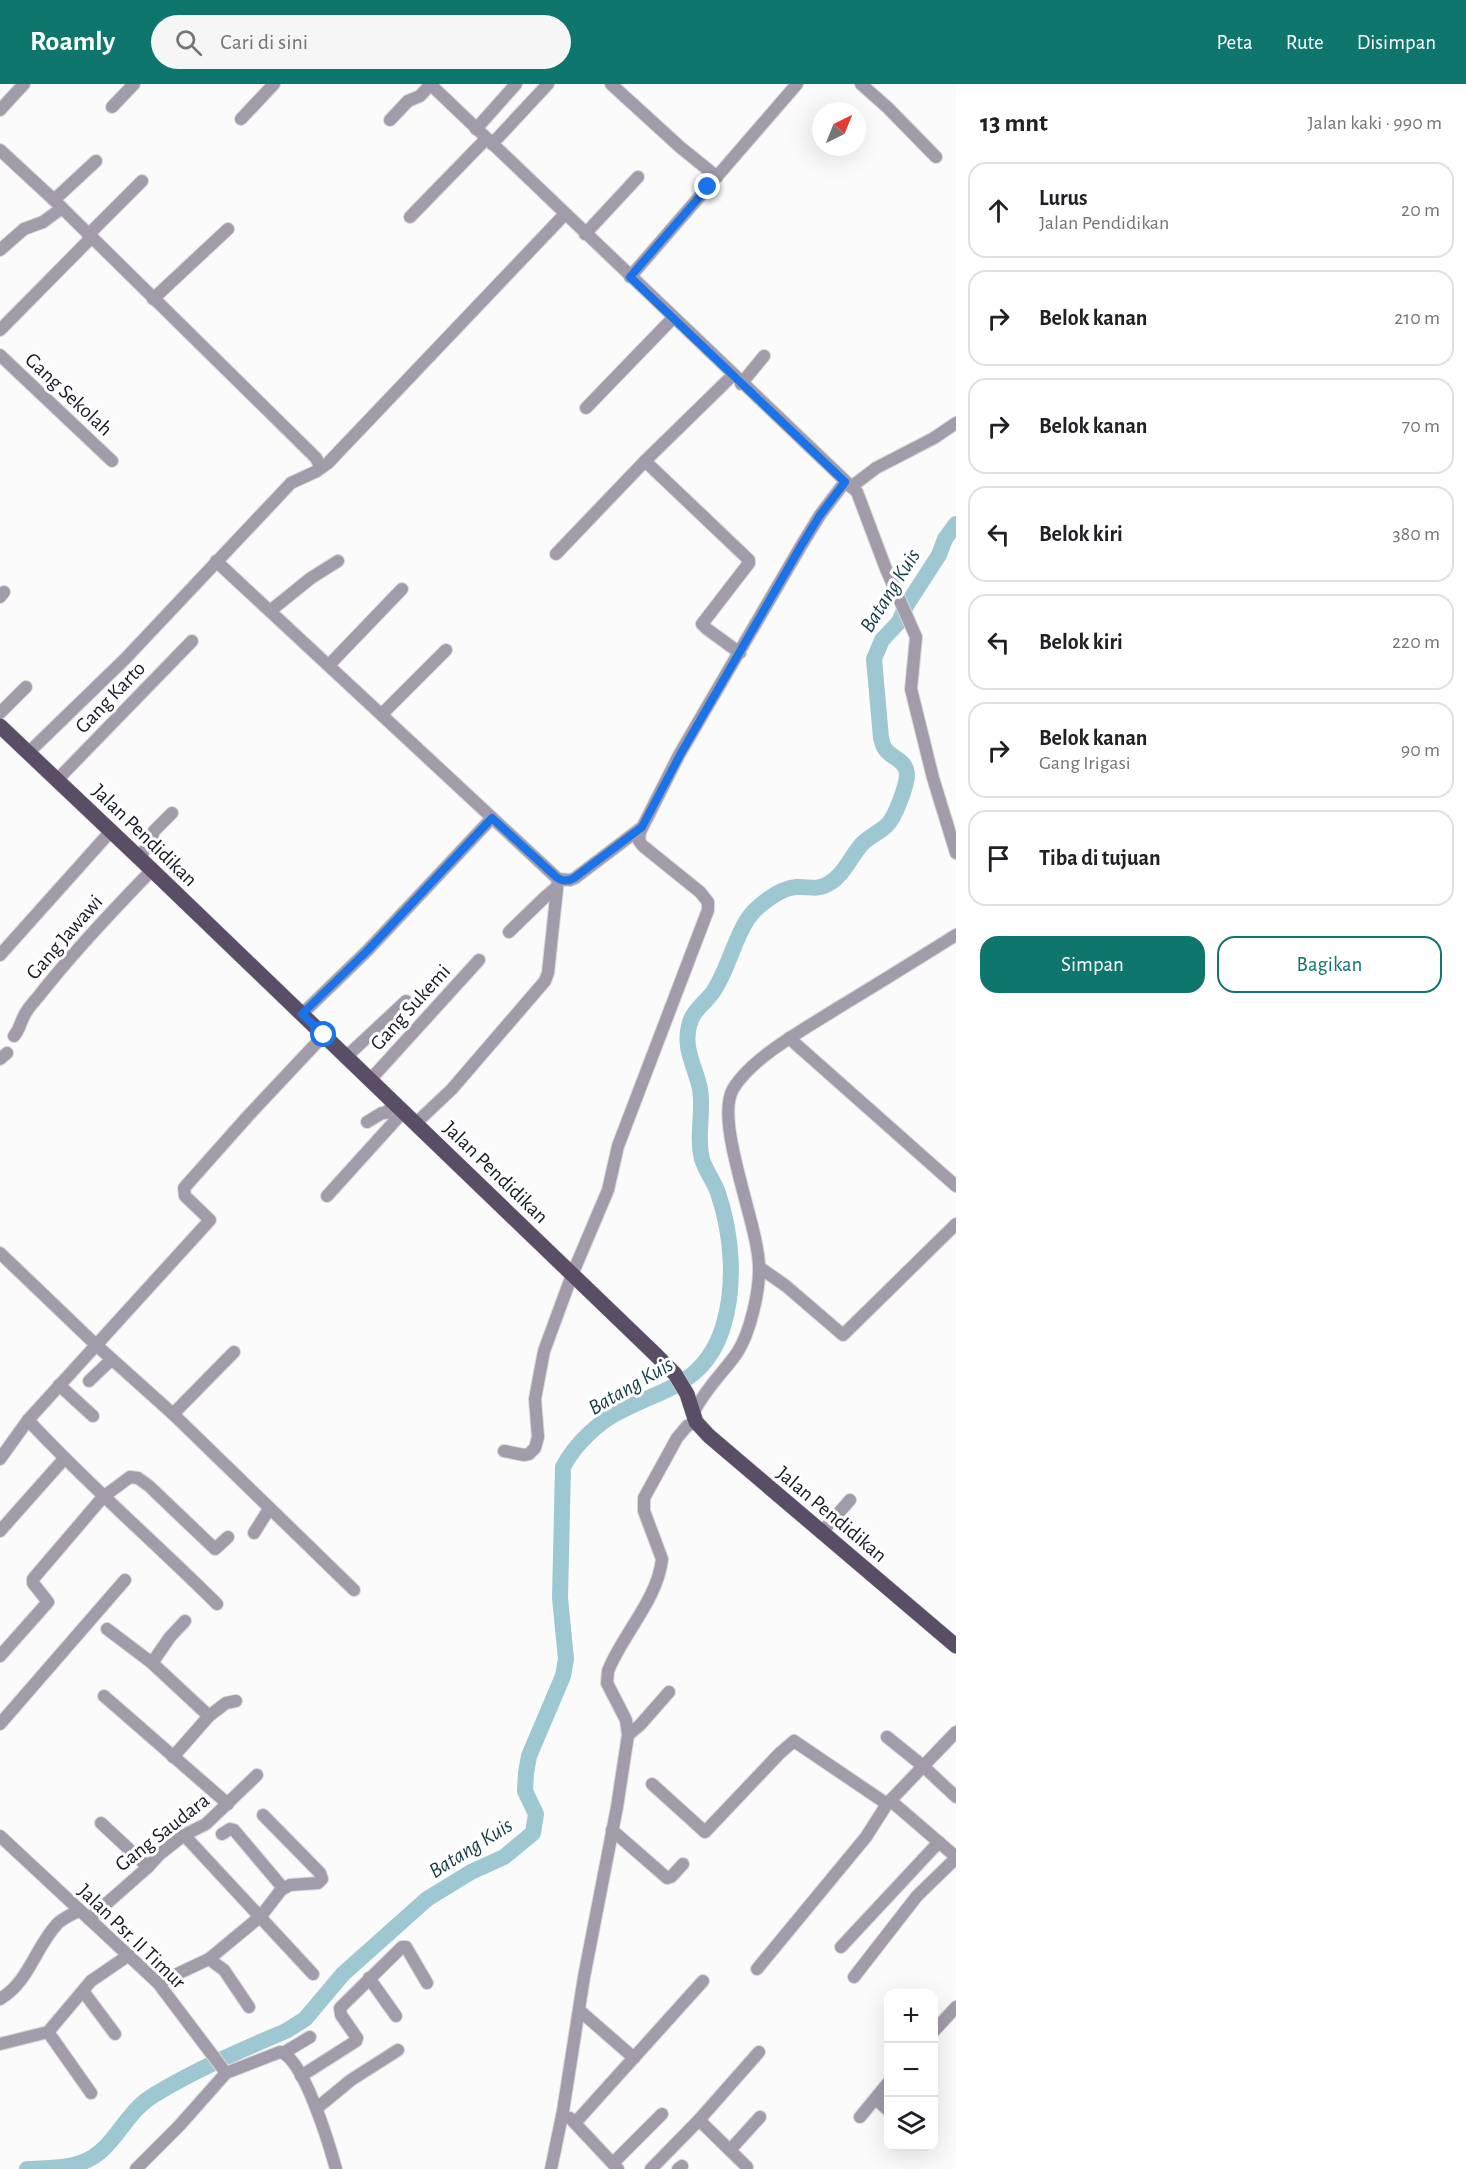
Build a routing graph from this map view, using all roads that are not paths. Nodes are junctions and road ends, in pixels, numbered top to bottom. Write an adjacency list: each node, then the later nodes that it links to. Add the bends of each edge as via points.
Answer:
1 (24, 84): 11 (street)
2 (134, 84): 10 (street)
3 (274, 84): 12 (street)
4 (430, 84): 13 (street); 14 (street)
5 (516, 84): 14 (street)
6 (548, 84): 15 (street)
7 (611, 84): 20 (street)
8 (797, 84): 20 (street)
9 (861, 84): 17 (street)
10 (112, 107)
11 (0, 110)
12 (241, 119)
13 (390, 120)
14 (476, 129): 15 (street)
15 (489, 142): 23 (street); 24 (street)
16 (0, 150): 22 (street)
17 (936, 157)
18 (96, 161): 22 (street)
19 (638, 177): 26 (street)
20 (717, 177): 29 (street)
21 (142, 181): 27 (street)
22 (58, 204): 27 (street); 28 (street, via 43,222 24,229)
23 (565, 214): 26 (street); 40 (street)
24 (410, 217)
25 (228, 229): 30 (street)
26 (585, 234): 29 (street)
27 (89, 236): 30 (street); 32 (street)
28 (0, 250)
29 (630, 277): 31 (street)
30 (153, 299): 40 (street, via 316,458)
31 (673, 318): 35 (street); 36 (street)
32 (0, 330)
33 (764, 356): 35 (street)
34 (1, 359): 38 (street, Gang Sekolah)
35 (737, 380): 39 (street); 41 (street)
36 (586, 408)
37 (956, 423): 41 (street)
38 (112, 461)
39 (645, 461): 42 (street); 49 (street, via 749,561 702,624)
40 (321, 468): 43 (street, via 291,483)
41 (848, 484): 49 (street, via 805,538); 61 (street, via 856,492 916,637 911,689)
42 (556, 554)
43 (216, 561): 46 (street); 55 (street, via 125,659)
44 (338, 561): 46 (street)
45 (402, 589): 50 (street)
46 (270, 611): 50 (street)
47 (192, 641): 56 (street, Gang Karto)
48 (446, 650): 53 (street)
49 (740, 652): 59 (street)
50 (329, 665): 53 (street)
51 (26, 687): 52 (street)
52 (0, 713)
53 (382, 714): 58 (street)
54 (0, 726): 55 (main road, Jalan Pendidikan)
55 (28, 753): 56 (main road, Jalan Pendidikan)
56 (57, 780): 60 (main road, Jalan Pendidikan)
57 (172, 813): 62 (street, via 154,831)
58 (492, 818): 64 (street); 70 (street)
59 (642, 827): 64 (street); 84 (street, via 639,842 700,892 708,902 708,910 618,1146 608,1190)
60 (111, 831): 62 (main road, Jalan Pendidikan); 67 (street)
61 (956, 853)
62 (139, 858): 63 (main road, Jalan Pendidikan)
63 (153, 870): 70 (main road, Jalan Pendidikan); 72 (street, Gang Jawawi, via 72,955 23,1017)
64 (562, 882): 65 (street); 78 (street, via 544,981 452,1089)
65 (508, 932)
66 (955, 937): 73 (street)
67 (0, 955)
68 (479, 960): 75 (street, Gang Sukemi)
69 (406, 1001): 74 (street)
70 (302, 1014): 71 (main road, Jalan Pendidikan)
71 (324, 1035): 74 (main road, Jalan Pendidikan); 85 (street, via 184,1188 185,1196 210,1220)
72 (14, 1036)
73 (789, 1038): 79 (street); 83 (street, via 737,1084 727,1107)
74 (346, 1057): 75 (main road, Jalan Pendidikan)
75 (370, 1080): 76 (main road, Jalan Pendidikan)
76 (396, 1111): 77 (street, via 382,1113); 78 (main road, Jalan Pendidikan); 80 (street)
77 (367, 1122)
78 (416, 1123): 84 (main road, Jalan Pendidikan)
79 (956, 1186)
80 (327, 1196)
81 (956, 1224): 83 (street, via 844,1335)
82 (0, 1253): 85 (street)
83 (759, 1267): 92 (street, via 746,1336 708,1388)
84 (572, 1275): 92 (main road, Jalan Pendidikan, via 675,1374); 94 (street, via 541,1363 535,1448 524,1455)
85 (95, 1344): 87 (street); 89 (street)
86 (234, 1352): 90 (street)
87 (111, 1359): 88 (street); 90 (street)
88 (89, 1381)
89 (59, 1385): 91 (street); 93 (street)
90 (173, 1414): 99 (street)
91 (93, 1416)
92 (695, 1417): 102 (main road, Jalan Pendidikan, via 709,1436); 118 (street, via 677,1438 644,1498 644,1511 663,1559 662,1566 608,1671 608,1683 626,1720)
93 (28, 1420): 95 (street); 96 (street)
94 (504, 1451)
95 (0, 1459)
96 (64, 1459): 97 (street); 100 (street)
97 (103, 1497): 103 (street, via 128,1478 138,1478 215,1549); 106 (street); 110 (street, via 33,1579 48,1602)
98 (850, 1500): 102 (street)
99 (269, 1509): 101 (street); 105 (street)
100 (0, 1531)
101 (254, 1533)
102 (821, 1533): 109 (main road, Jalan Pendidikan)
103 (228, 1537)
104 (125, 1580): 116 (street)
105 (354, 1590)
106 (217, 1605)
107 (186, 1622): 111 (street)
108 (107, 1629): 111 (street)
109 (956, 1646)
110 (0, 1656)
111 (152, 1663): 115 (street)
112 (669, 1692): 118 (street)
113 (104, 1696): 120 (street)
114 (236, 1701): 115 (street, via 226,1703)
115 (209, 1716): 120 (street)
116 (0, 1724)
117 (956, 1732): 121 (street)
118 (628, 1735): 129 (street)
119 (887, 1737): 121 (street)
120 (174, 1756): 126 (street)
121 (923, 1766): 124 (street); 125 (street)
122 (257, 1775): 126 (street, Gang Saudara)
123 (652, 1784): 125 (street, via 705,1832 794,1741)
124 (956, 1797)
125 (889, 1803): 133 (street); 143 (street, via 866,1837)
126 (228, 1804): 131 (street, Gang Saudara, via 206,1824)
127 (263, 1815): 137 (street, via 322,1876 318,1883)
128 (101, 1823): 136 (street)
129 (612, 1830): 135 (street, via 667,1878); 154 (street)
130 (222, 1834): 137 (street, via 234,1830)
131 (184, 1835): 136 (street, Gang Saudara); 139 (street)
132 (0, 1836): 138 (street, Jalan Psr. II Timur)
133 (939, 1842): 134 (street); 140 (street)
134 (956, 1858): 145 (street, via 917,1896)
135 (683, 1864)
136 (148, 1867): 138 (street, Gang Saudara)
137 (283, 1888): 139 (street)
138 (84, 1915): 141 (street, Jalan Psr. II Timur); 151 (street, Gang Saudara, via 57,1924 28,1972)
139 (261, 1916): 142 (street); 144 (street)
140 (841, 1947)
141 (129, 1955): 148 (street, Jalan Psr. II Timur); 150 (street)
142 (209, 1959): 148 (street); 152 (street, via 224,1970)
143 (756, 1969)
144 (314, 1974)
145 (854, 1977)
146 (369, 1978): 149 (street, via 404,1946); 155 (street); 166 (street, via 340,2009 356,2041)
147 (703, 1981): 164 (street)
148 (158, 1983): 165 (street, Jalan Psr. II Timur)
149 (427, 1983)
150 (83, 1991): 157 (street); 158 (street)
151 (0, 1999)
152 (249, 2007)
153 (956, 2007): 156 (street)
154 (579, 2010): 164 (street); 172 (street)
155 (396, 2016)
156 (938, 2026)
157 (48, 2032): 160 (street); 168 (street)
158 (115, 2034)
159 (310, 2037): 162 (street)
160 (0, 2044)
161 (398, 2050): 171 (street)
162 (285, 2052): 165 (street); 166 (street)
163 (759, 2052): 176 (street)
164 (634, 2058): 177 (street)
165 (225, 2071): 181 (street)
166 (301, 2076): 171 (street)
167 (884, 2088): 169 (street)
168 (91, 2093)
169 (876, 2099): 170 (street); 175 (street)
170 (884, 2106)
171 (317, 2108): 182 (street)
172 (563, 2111): 177 (street); 183 (street)
173 (662, 2114): 179 (street)
174 (760, 2117): 178 (street)
175 (860, 2117)
176 (699, 2120): 178 (street); 184 (street)
177 (575, 2123): 179 (street)
178 (730, 2150): 180 (street)
179 (615, 2166)
180 (747, 2167)
181 (136, 2169)
182 (336, 2169)
183 (551, 2169)
184 (651, 2169)

